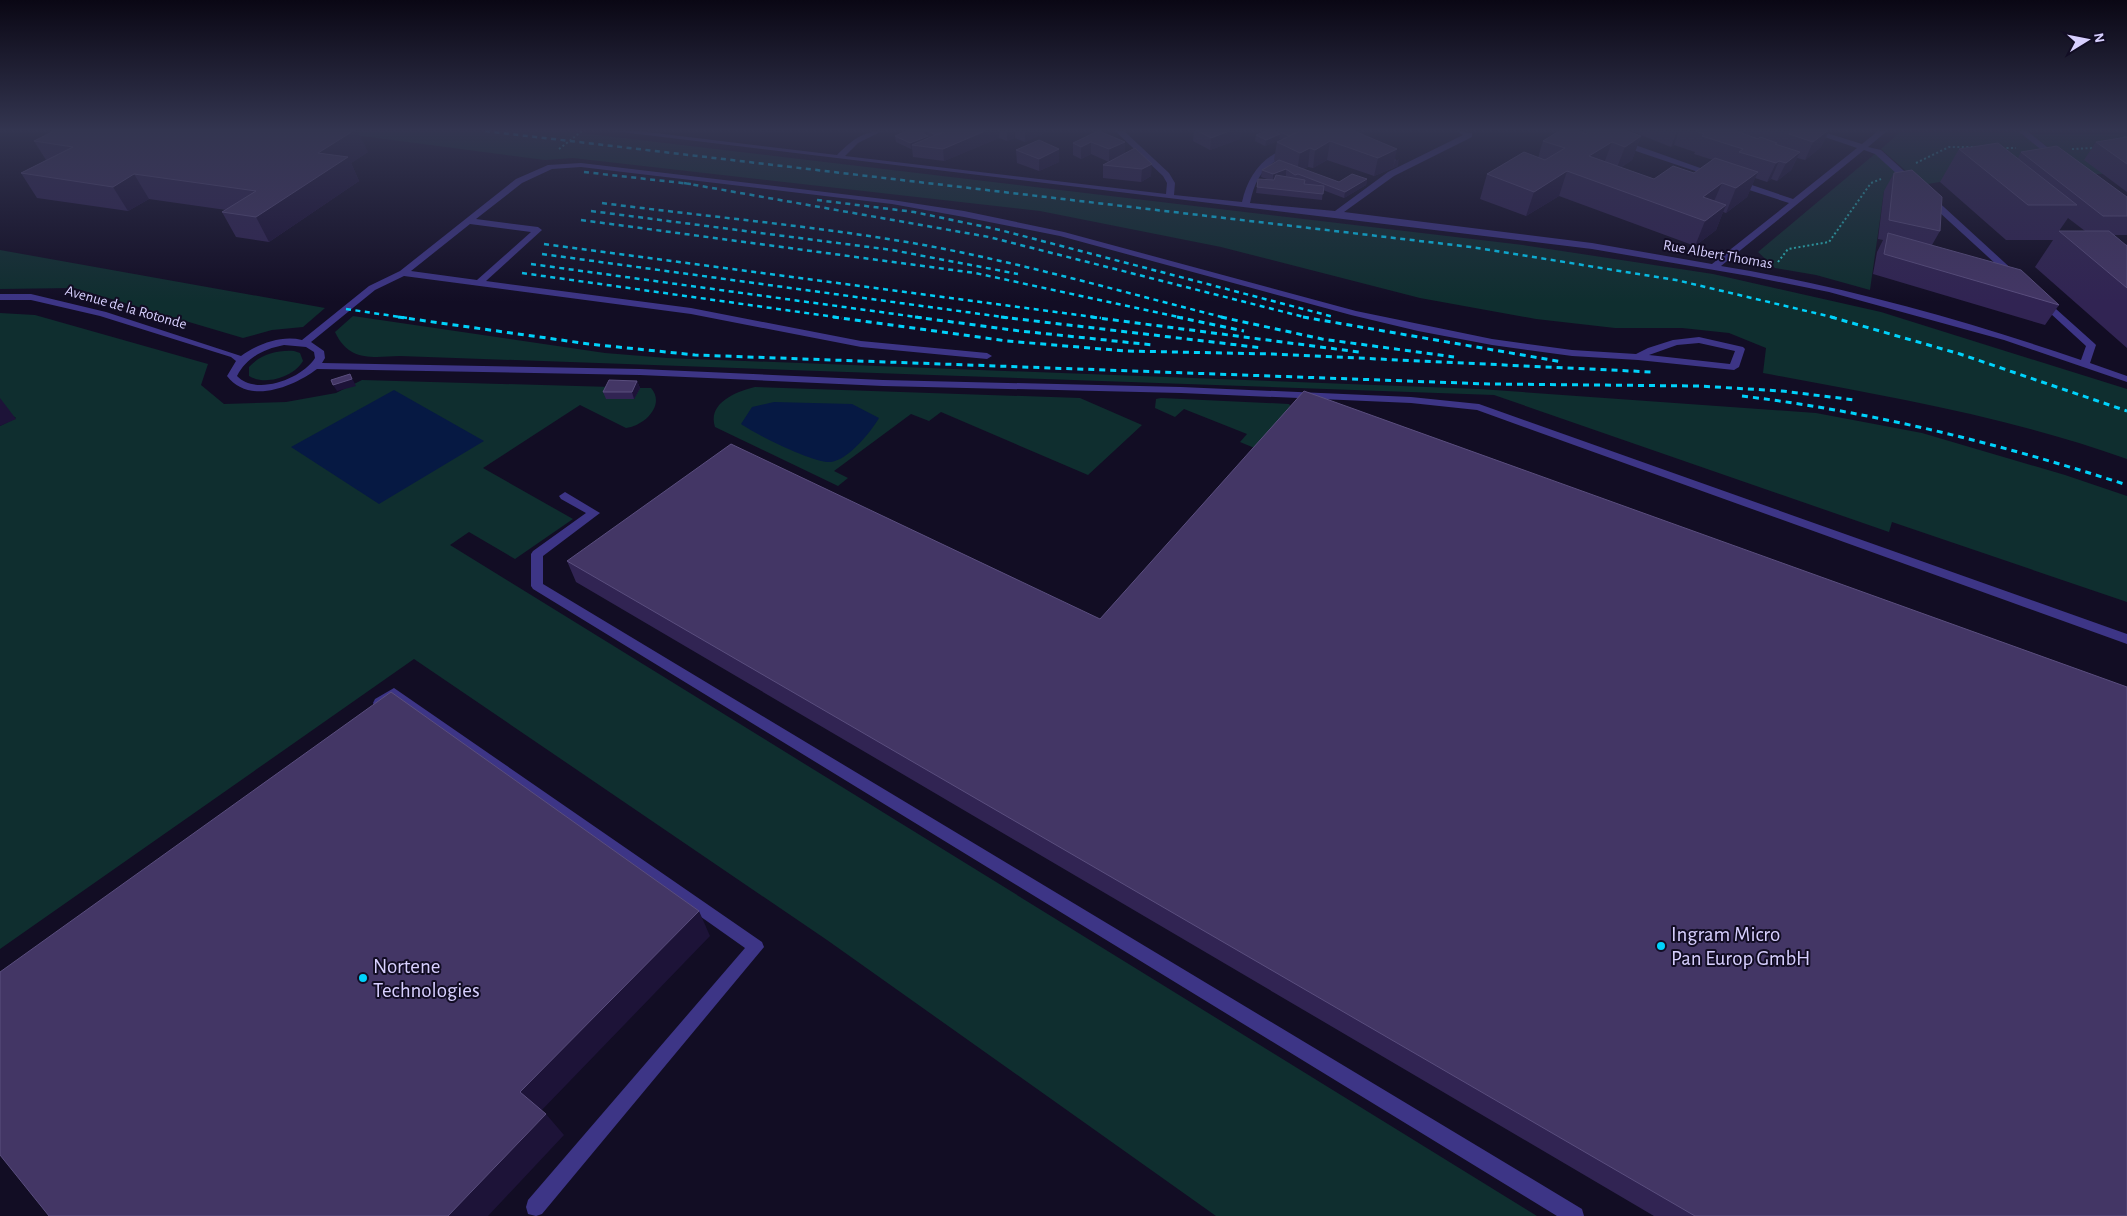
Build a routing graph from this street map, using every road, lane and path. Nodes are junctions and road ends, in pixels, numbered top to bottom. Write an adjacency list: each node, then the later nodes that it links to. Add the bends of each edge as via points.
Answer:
1 (510, 188): 14 (street)
2 (776, 188): 23 (street, via 892,202 1061,234 1418,328 1572,353)
3 (1105, 188): 10 (street, Rue Albert Thomas)
4 (1171, 188): 10 (street)
5 (1248, 188): 12 (street)
6 (1372, 188): 13 (street)
7 (1753, 188): 11 (street)
8 (1812, 188): 11 (street)
9 (1917, 188): 17 (street)
10 (1171, 194): 12 (street, Rue Albert Thomas)
11 (1794, 202): 15 (street)
12 (1245, 203): 13 (street, Rue Albert Thomas)
13 (1337, 214): 15 (street, Rue Albert Thomas, via 1537,238)
14 (468, 221): 16 (street); 18 (street, via 538,230)
15 (1714, 267): 25 (street, Rue Albert Thomas, via 1876,301 2007,338)
16 (403, 273): 18 (street); 21 (street, via 372,288)
17 (2017, 278)
18 (480, 282): 22 (street, via 691,311 861,344)
19 (0, 297): 24 (street, Avenue de la Rotonde, via 31,297 103,314 234,355)
20 (2039, 298): 25 (street, via 2091,345)
21 (304, 343): 24 (street, via 277,344); 26 (street, via 319,351 320,358)
22 (987, 356)
23 (1638, 357): 23 (street, via 1734,366 1740,348 1698,340 1676,342)
24 (241, 360): 26 (street, via 232,376 235,382 245,387 258,388 290,381)
25 (2084, 364): 27 (street, Rue Albert Thomas)
26 (315, 366): 29 (street, via 640,372 883,384 1181,390 1479,406)
27 (2127, 379)
28 (564, 496): 32 (street, via 594,513 537,554 537,586)
29 (2127, 639)
30 (370, 710): 31 (street, via 394,693 756,948)
31 (535, 1207)
32 (1575, 1216)

